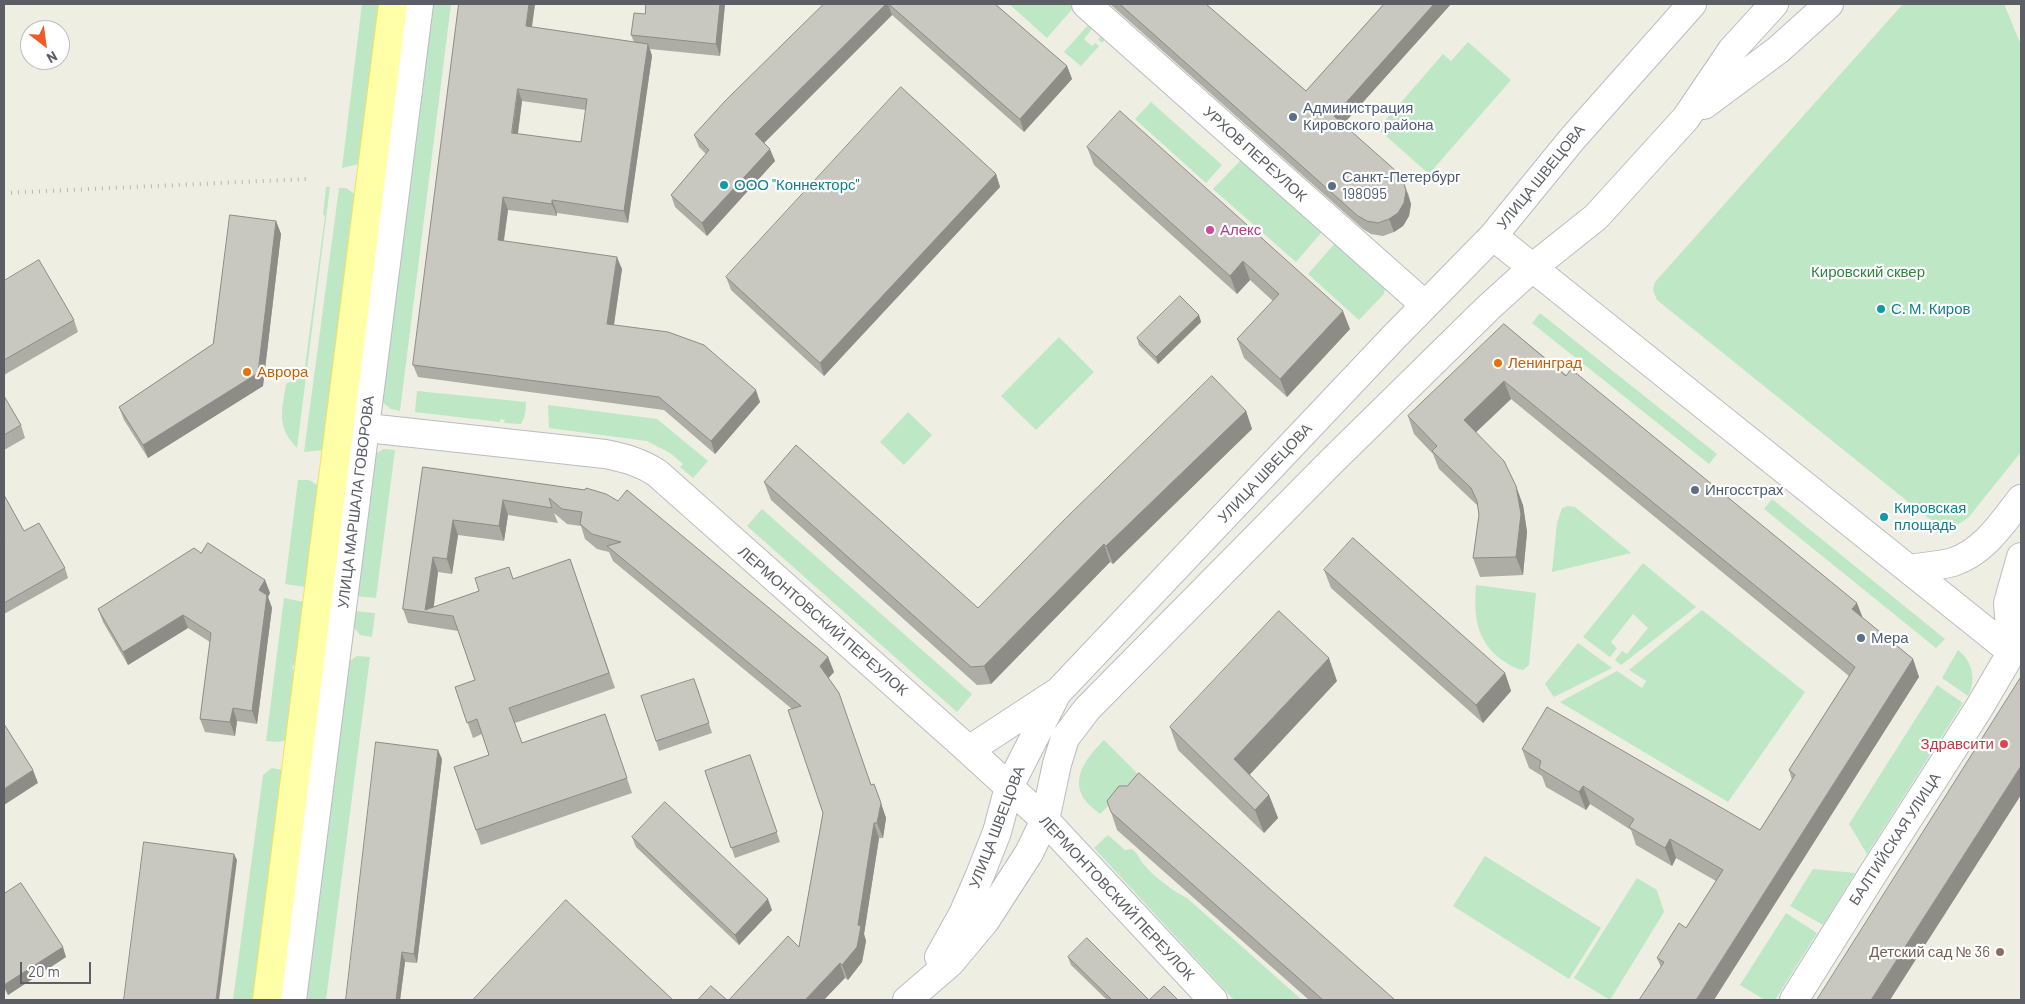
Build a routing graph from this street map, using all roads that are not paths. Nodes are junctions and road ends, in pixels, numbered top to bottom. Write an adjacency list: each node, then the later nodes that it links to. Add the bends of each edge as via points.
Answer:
1 (393, 4): 11 (main road, УЛИЦА МАРШАЛА ГОВОРОВА)
2 (419, 4): 11 (street, УЛИЦА МАРШАЛА ГОВОРОВА)
3 (1086, 4): 10 (street, УРХОВ ПЕРЕУЛОК)
4 (1692, 4): 8 (street, УЛИЦА ШВЕЦОВА, via 1572,138)
5 (1774, 4): 7 (street, via 1732,50)
6 (1829, 4): 7 (street, via 1778,50)
7 (1686, 118): 9 (street, via 1596,217)
8 (1493, 236): 9 (street); 10 (street, УЛИЦА ШВЕЦОВА)
9 (1532, 268): 14 (street); 19 (street, УЛИЦА ШВЕЦОВА, via 1330,463 1087,710 1065,738 1056,764)
10 (1425, 305): 16 (street, УЛИЦА ШВЕЦОВА)
11 (352, 427): 17 (street, ЛЕРМОНТОВСКИЙ ПЕРЕУЛОК, via 605,454 644,464); 21 (main road, УЛИЦА МАРШАЛА ГОВОРОВА); 22 (street, УЛИЦА МАРШАЛА ГОВОРОВА)
12 (2021, 499): 14 (street, via 1970,556 1951,563)
13 (2021, 557): 15 (street, via 2008,603)
14 (1911, 569): 15 (street)
15 (2017, 644): 24 (street, БАЛТИЙСКАЯ УЛИЦА)
16 (1057, 693): 17 (street); 18 (street, УЛИЦА ШВЕЦОВА)
17 (969, 750): 18 (street, ЛЕРМОНТОВСКИЙ ПЕРЕУЛОК)
18 (1009, 787): 19 (street, ЛЕРМОНТОВСКИЙ ПЕРЕУЛОК); 20 (street, УЛИЦА ШВЕЦОВА, via 997,832 963,914 940,956)
19 (1045, 820): 20 (street, УЛИЦА ШВЕЦОВА, via 1029,853 985,921 950,963); 23 (street, ЛЕРМОНТОВСКИЙ ПЕРЕУЛОК)
20 (911, 996)
21 (267, 1000)
22 (292, 1000)
23 (1213, 1000)
24 (1794, 1000)

